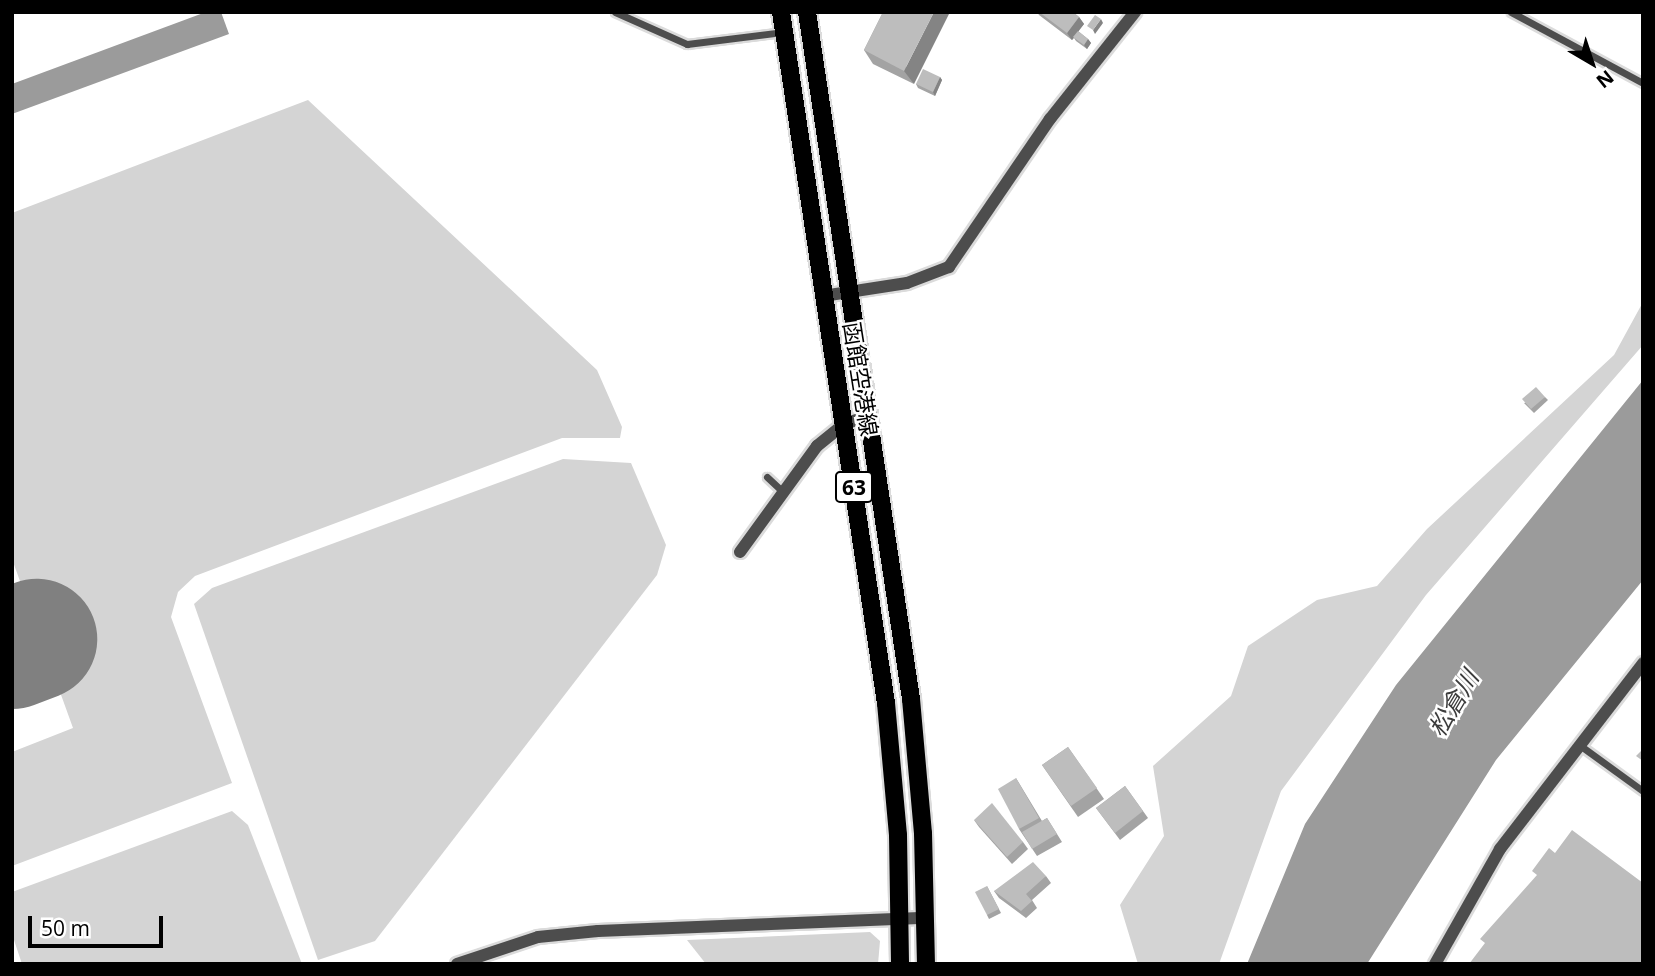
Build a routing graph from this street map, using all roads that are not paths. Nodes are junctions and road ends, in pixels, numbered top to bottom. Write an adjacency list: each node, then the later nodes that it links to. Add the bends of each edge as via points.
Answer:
1 (615, 12): 6 (street, via 687,44)
2 (781, 12): 6 (main road, 函館空港線 / 63)
3 (807, 12): 8 (main road, 函館空港線 / 63)
4 (1135, 12): 8 (street, via 1050,119 949,267 906,283)
5 (1511, 12): 7 (street)
6 (785, 32): 9 (main road, 函館空港線 / 63)
7 (1643, 83)
8 (850, 293): 9 (street); 10 (main road, 函館空港線 / 63)
9 (823, 296): 11 (main road, 函館空港線 / 63)
10 (869, 416): 11 (street); 19 (main road, 函館空港線 / 63, via 911,699)
11 (844, 424): 13 (street, via 817,446); 18 (main road, 函館空港線 / 63, via 886,703)
12 (767, 477): 13 (street)
13 (783, 492): 14 (street)
14 (740, 552)
15 (1643, 663): 16 (street)
16 (1577, 744): 17 (street); 23 (street, via 1500,849)
17 (1643, 791)
18 (901, 918): 19 (street); 20 (street, via 574,933 527,940); 21 (main road, 函館空港線 / 63)
19 (926, 918): 22 (main road, 函館空港線 / 63)
20 (457, 964)
21 (900, 964)
22 (926, 964)
23 (1435, 964)

